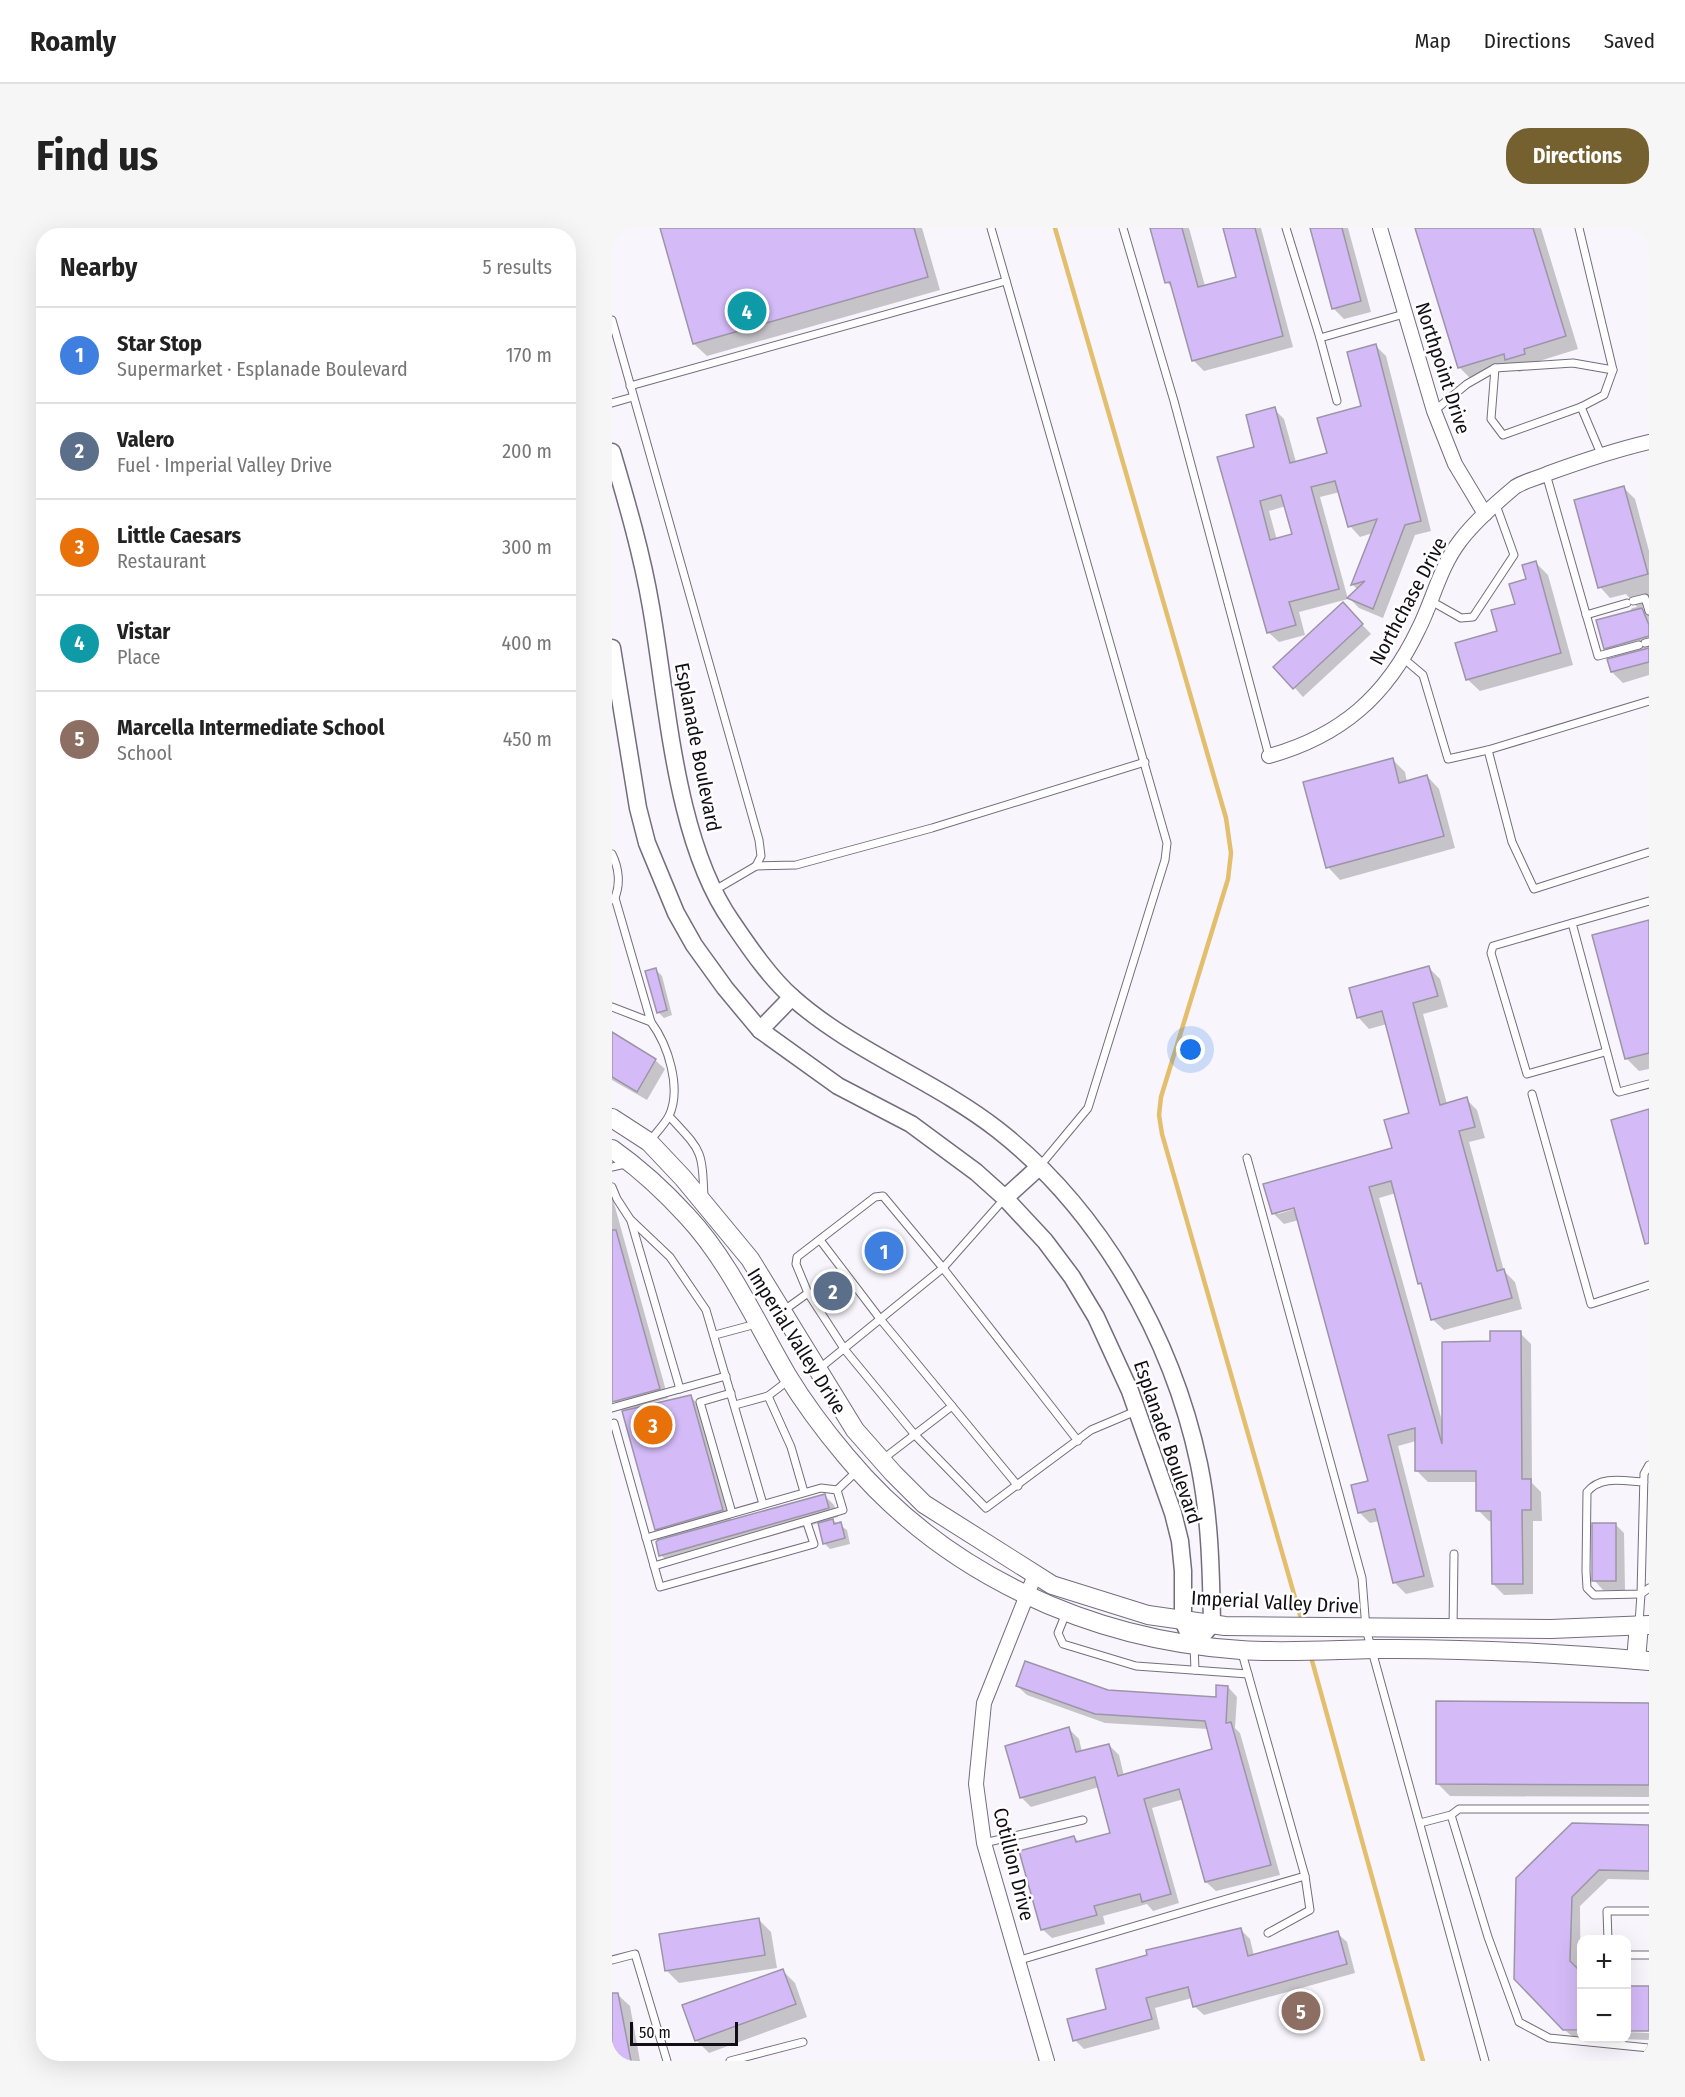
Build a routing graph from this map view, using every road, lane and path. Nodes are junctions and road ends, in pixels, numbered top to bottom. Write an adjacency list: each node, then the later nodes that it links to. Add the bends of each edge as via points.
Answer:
1 (991, 228): 6 (lane)
2 (1123, 228): 32 (lane, via 1174,401)
3 (1286, 228): 9 (lane)
4 (1380, 228): 7 (street, Northpoint Drive)
5 (1579, 228): 11 (lane)
6 (1006, 280): 12 (lane); 33 (lane)
7 (1404, 314): 9 (lane); 17 (street, Northpoint Drive)
8 (612, 320): 12 (lane)
9 (1320, 338): 14 (lane)
10 (1495, 368): 11 (lane, via 1573,363); 16 (lane, via 1491,419 1503,435); 17 (lane, via 1467,384)
11 (1613, 370): 16 (lane, via 1604,395)
12 (630, 386): 13 (lane)
13 (633, 397): 15 (lane); 36 (lane, via 759,840 761,856)
14 (1337, 401)
15 (612, 403)
16 (1581, 407): 20 (lane)
17 (1434, 411): 23 (street, Northpoint Drive, via 1455,464)
18 (1649, 442): 20 (street, Northchase Drive)
19 (612, 452): 37 (street, Esplanade Boulevard, via 644,568 685,810 705,872)
20 (1601, 454): 21 (street, Northchase Drive)
21 (1546, 474): 22 (street, Northchase Drive, via 1518,486); 26 (lane)
22 (1496, 505): 23 (street, Northchase Drive); 24 (lane, via 1514,555 1473,617 1461,618)
23 (1485, 514): 24 (street, Northchase Drive, via 1459,542)
24 (1430, 601): 29 (street, Northchase Drive)
25 (1649, 611): 26 (lane, via 1645,598)
26 (1586, 615): 27 (lane, via 1598,656)
27 (1644, 643)
28 (612, 648): 44 (street, Esplanade Boulevard, via 639,808 661,879 694,945)
29 (1403, 658): 31 (lane, via 1423,675 1448,759); 32 (street, Northchase Drive, via 1382,689 1338,728 1302,747)
30 (1649, 701): 31 (lane)
31 (1488, 750): 34 (lane, via 1512,842 1534,889)
32 (1269, 756)
33 (1145, 762): 36 (lane, via 796,866); 55 (lane, via 1165,832 1165,860 1088,1108)
34 (1649, 852)
35 (612, 854): 38 (lane, via 618,875)
36 (756, 866): 37 (lane)
37 (715, 890): 41 (street, Esplanade Boulevard, via 729,919)
38 (614, 901): 43 (lane)
39 (1649, 901): 40 (lane)
40 (1572, 923): 45 (lane); 45 (lane, via 1493,946 1491,953 1527,1074)
41 (792, 997): 44 (street); 55 (street, Esplanade Boulevard, via 862,1048 998,1130)
42 (612, 1007): 43 (lane)
43 (651, 1022): 48 (lane, via 661,1036 673,1081)
44 (760, 1030): 57 (street, Esplanade Boulevard, via 838,1086 910,1124)
45 (1605, 1052): 46 (lane, via 1619,1092)
46 (1649, 1084)
47 (1532, 1094): 62 (lane, via 1591,1304)
48 (669, 1116): 50 (lane); 58 (lane, via 699,1148)
49 (612, 1118): 50 (main road, Imperial Valley Drive)
50 (649, 1142): 53 (main road); 58 (main road, Imperial Valley Drive)
51 (612, 1149): 53 (main road, Imperial Valley Drive)
52 (1248, 1158): 106 (lane, via 1362,1578)
53 (630, 1162): 54 (lane); 66 (main road, Imperial Valley Drive, via 689,1217 724,1265)
54 (612, 1167)
55 (1039, 1167): 57 (street); 103 (street, Esplanade Boulevard, via 1105,1246 1143,1308 1170,1368 1199,1465 1210,1546)
56 (612, 1187): 59 (lane)
57 (1005, 1198): 61 (lane); 78 (street, Esplanade Boulevard, via 1072,1277 1115,1355)
58 (704, 1203): 64 (main road, Imperial Valley Drive, via 750,1259)
59 (630, 1219): 67 (lane, via 670,1257 694,1289); 72 (lane)
60 (820, 1240): 61 (lane, via 875,1197 883,1196); 63 (lane, via 795,1261); 65 (lane)
61 (943, 1268): 65 (lane); 81 (lane)
62 (1649, 1286)
63 (808, 1293): 64 (lane); 68 (lane)
64 (781, 1312): 66 (main road); 69 (main road, Imperial Valley Drive)
65 (881, 1320): 68 (lane); 76 (lane)
66 (758, 1324): 67 (lane); 71 (main road, Imperial Valley Drive)
67 (715, 1335): 70 (lane)
68 (845, 1350): 69 (lane); 80 (lane)
69 (817, 1371): 82 (main road, Imperial Valley Drive, via 855,1430)
70 (726, 1376): 72 (lane); 73 (lane)
71 (790, 1379): 74 (lane); 84 (main road, Imperial Valley Drive)
72 (680, 1389): 77 (lane)
73 (731, 1393): 75 (lane); 91 (lane, via 700,1402)
74 (768, 1396): 75 (lane); 88 (lane, via 791,1447)
75 (735, 1405): 89 (lane)
76 (952, 1406): 80 (lane); 86 (lane)
77 (612, 1408)
78 (1137, 1410): 81 (lane, via 1091,1430); 102 (street, Esplanade Boulevard, via 1180,1541)
79 (614, 1424): 94 (lane)
80 (915, 1435): 82 (lane); 86 (lane, via 986,1508)
81 (1078, 1441): 86 (lane)
82 (881, 1460): 90 (main road, Imperial Valley Drive)
83 (1649, 1466): 85 (lane)
84 (858, 1471): 87 (lane); 93 (main road, Imperial Valley Drive)
85 (1644, 1482): 99 (lane); 99 (lane, via 1602,1481 1593,1485 1587,1492 1586,1514 1587,1587 1594,1595)
86 (1018, 1486)
87 (837, 1490): 88 (lane); 92 (lane, via 843,1510)
88 (804, 1492): 89 (lane)
89 (763, 1504): 91 (lane)
90 (931, 1509): 93 (main road); 97 (main road, Imperial Valley Drive)
91 (732, 1513): 94 (lane)
92 (807, 1523): 96 (lane); 96 (lane, via 814,1545 660,1587)
93 (918, 1528): 100 (main road, Imperial Valley Drive)
94 (646, 1538): 96 (lane)
95 (1454, 1554): 105 (lane)
96 (654, 1566)
97 (1035, 1575): 100 (street, Cotillion Drive); 102 (main road, Imperial Valley Drive, via 1052,1585 1115,1606)
98 (1649, 1588): 99 (lane)
99 (1641, 1594): 104 (lane)
100 (1026, 1596): 101 (main road, Imperial Valley Drive); 117 (street, Cotillion Drive, via 984,1703 976,1784)
101 (1066, 1612): 107 (main road, Imperial Valley Drive, via 1129,1633); 111 (lane, via 1058,1633 1063,1644 1136,1666)
102 (1183, 1621): 103 (main road, Imperial Valley Drive); 107 (street, Esplanade Boulevard)
103 (1212, 1624): 106 (main road, Imperial Valley Drive); 107 (street)
104 (1644, 1625): 105 (main road, Imperial Valley Drive); 110 (main road)
105 (1454, 1628): 106 (main road, Imperial Valley Drive)
106 (1366, 1629): 108 (lane)
107 (1194, 1645): 109 (main road, Imperial Valley Drive); 111 (lane)
108 (1372, 1649): 109 (main road, Imperial Valley Drive); 110 (main road, Imperial Valley Drive, via 1553,1653); 116 (lane)
109 (1241, 1650): 112 (lane)
110 (1643, 1660)
111 (1195, 1670): 112 (lane)
112 (1248, 1674): 118 (lane)
113 (1649, 1809): 114 (lane, via 1459,1809)
114 (1451, 1815): 116 (lane); 127 (lane, via 1488,1938 1519,2022 1549,2038)
115 (1083, 1820): 117 (lane)
116 (1420, 1823): 131 (lane)
117 (984, 1843): 125 (street, Cotillion Drive)
118 (1305, 1876): 120 (lane, via 1310,1910); 125 (lane)
119 (1649, 1911): 121 (lane, via 1607,1911)
120 (1268, 1933)
121 (1608, 1935)
122 (1631, 1955): 123 (lane)
123 (1649, 1955)
124 (612, 1960): 128 (lane, via 635,1954)
125 (1020, 1960): 130 (street, Cotillion Drive)
126 (802, 2042): 129 (lane)
127 (1649, 2048)
128 (667, 2061)
129 (730, 2061)
130 (1047, 2061)
131 (1485, 2061)

